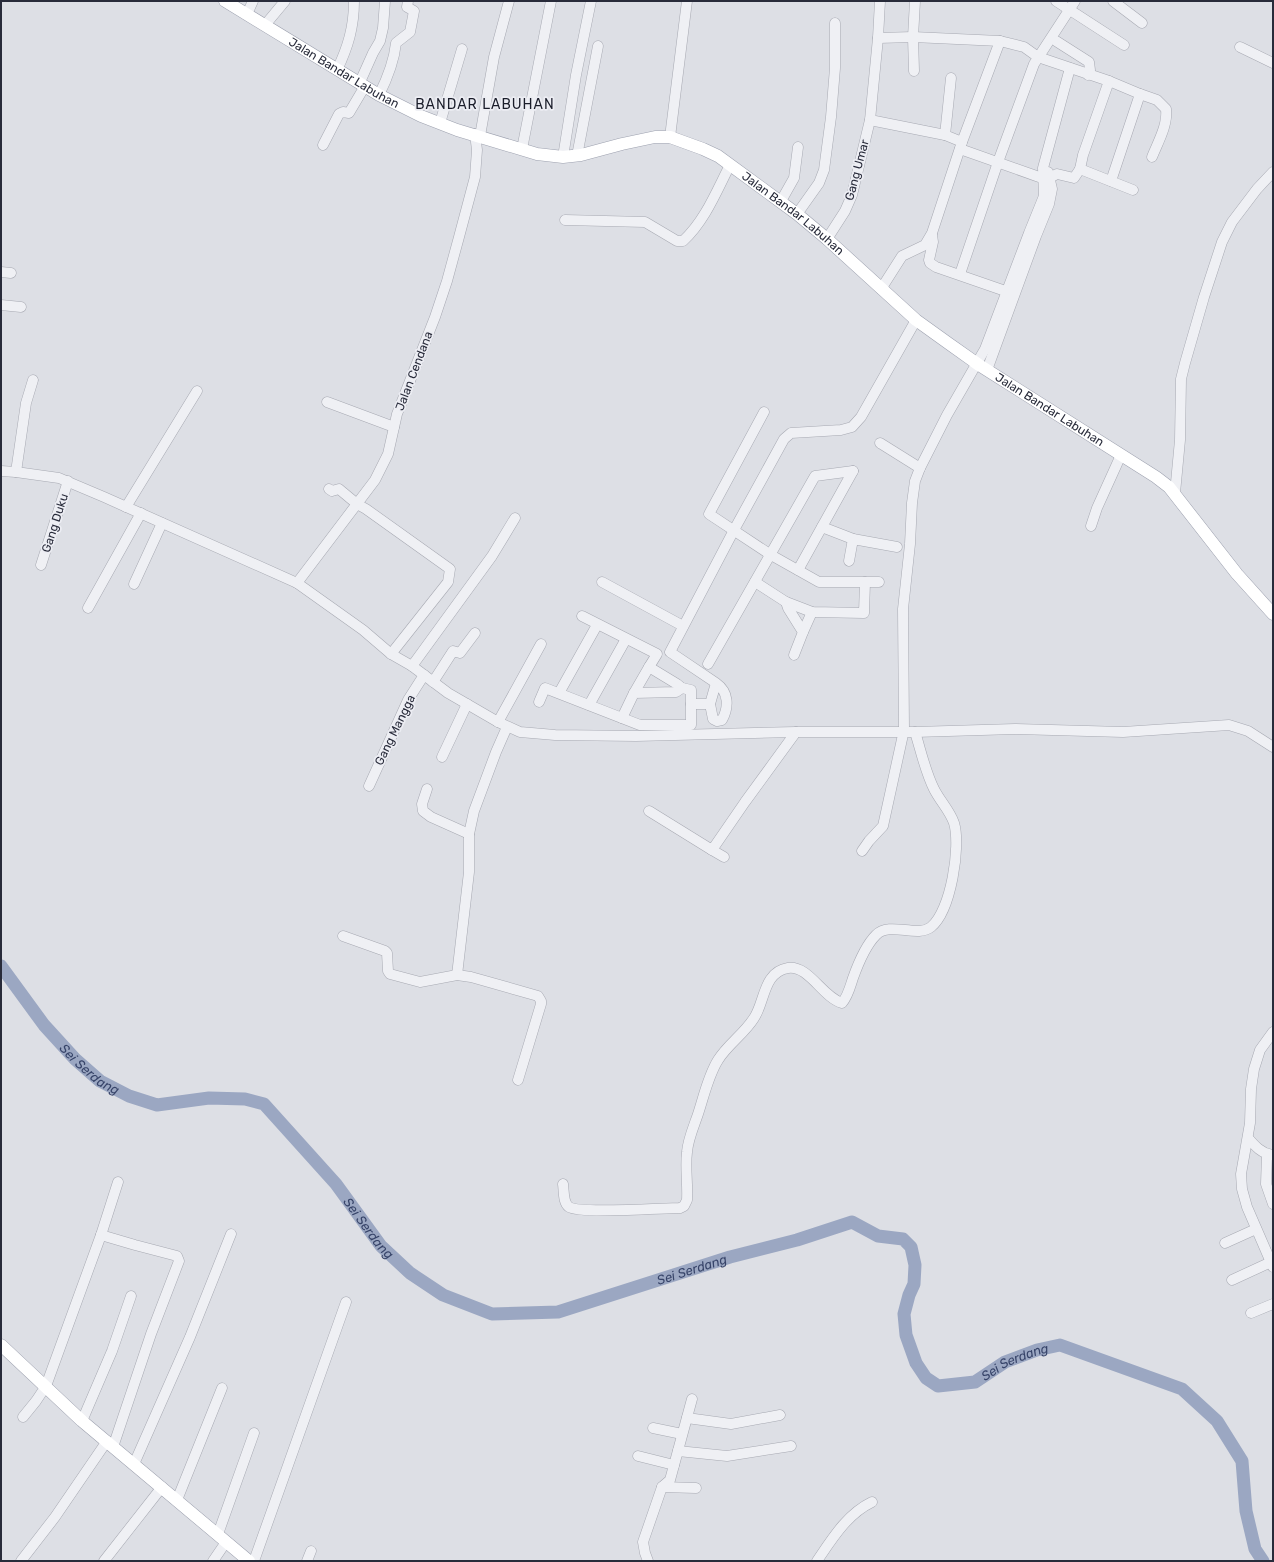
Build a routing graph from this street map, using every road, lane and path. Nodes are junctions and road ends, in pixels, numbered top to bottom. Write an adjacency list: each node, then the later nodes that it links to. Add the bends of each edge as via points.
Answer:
1 (225, 1): 18 (main road, Jalan Bandar Labuhan)
2 (253, 1): 18 (street)
3 (285, 1): 21 (street)
4 (354, 1): 33 (street, via 351,35)
5 (385, 1): 38 (street, via 380,42 373,53)
6 (408, 1): 40 (street, via 407,7 414,11 410,32 396,43 390,73)
7 (509, 1): 43 (street, Jalan Cendana)
8 (551, 1): 49 (street)
9 (591, 1): 51 (street)
10 (687, 1): 45 (street)
11 (880, 1): 23 (street, Gang Umar)
12 (915, 1): 22 (street)
13 (1056, 1): 17 (street)
14 (1075, 1): 17 (street)
15 (1082, 1): 17 (street)
16 (1113, 1): 19 (street)
17 (1072, 12): 25 (street); 26 (street); 30 (street)
18 (246, 14): 21 (main road, Jalan Bandar Labuhan)
19 (1142, 23)
20 (835, 24): 61 (street, via 835,68 824,170 819,184)
21 (265, 25): 33 (main road, Jalan Bandar Labuhan)
22 (914, 37): 23 (street); 24 (street); 34 (street)
23 (878, 38): 41 (street, Gang Umar)
24 (1000, 41): 30 (street, via 1024,47); 47 (street)
25 (1056, 41): 30 (street); 35 (street, via 1089,62)
26 (1124, 45)
27 (598, 46): 50 (street)
28 (1240, 47): 31 (street)
29 (462, 49): 42 (street)
30 (1041, 58): 32 (street); 53 (street, via 1030,73)
31 (1273, 63)
32 (1073, 69): 35 (street); 57 (street)
33 (337, 70): 38 (main road, Jalan Bandar Labuhan)
34 (914, 71)
35 (1088, 75): 37 (street)
36 (951, 78): 44 (street)
37 (1109, 81): 39 (street); 55 (street, via 1083,154)
38 (362, 84): 40 (main road, Jalan Bandar Labuhan); 46 (street, via 351,110 349,113 339,114)
39 (1140, 94): 52 (street, via 1157,100 1166,109 1165,125); 58 (street)
40 (379, 95): 42 (main road, Jalan Bandar Labuhan)
41 (870, 120): 44 (street); 64 (street, Gang Umar, via 852,195)
42 (440, 123): 43 (main road, Jalan Bandar Labuhan)
43 (478, 135): 49 (main road, Jalan Bandar Labuhan); 78 (street, Jalan Cendana, via 475,177 447,282)
44 (945, 135): 47 (street)
45 (670, 137): 50 (main road, Jalan Bandar Labuhan, via 643,139); 54 (main road, Jalan Bandar Labuhan, via 703,149)
46 (323, 145)
47 (961, 146): 53 (street); 63 (street)
48 (798, 147): 60 (street, via 794,178)
49 (522, 149): 51 (main road, Jalan Bandar Labuhan, via 537,154)
50 (577, 156): 51 (main road, Jalan Bandar Labuhan)
51 (563, 157)
52 (1152, 157)
53 (998, 162): 57 (street); 65 (street)
54 (730, 165): 60 (main road, Jalan Bandar Labuhan); 62 (street, via 707,209 683,241 677,241 645,222)
55 (1080, 170): 57 (street, via 1074,178); 58 (street)
56 (1273, 172): 86 (street, via 1232,222 1222,242 1204,297 1182,379)
57 (1046, 173): 67 (street, via 1052,189 1049,204)
58 (1111, 181): 59 (street)
59 (1133, 190)
60 (781, 201): 61 (main road, Jalan Bandar Labuhan)
61 (797, 214): 64 (main road, Jalan Bandar Labuhan)
62 (565, 220)
63 (932, 233): 65 (street, via 930,263); 66 (street, via 925,245 902,256)
64 (827, 239): 66 (main road, Jalan Bandar Labuhan)
65 (960, 274): 67 (street)
66 (881, 289): 70 (main road, Jalan Bandar Labuhan)
67 (1012, 293): 71 (street)
68 (1, 305): 69 (street)
69 (21, 308)
70 (916, 320): 72 (main road, Jalan Bandar Labuhan); 94 (street, via 861,417 852,427 791,433 784,439)
71 (996, 331): 72 (street); 73 (street)
72 (977, 363): 73 (main road, Jalan Bandar Labuhan); 81 (street)
73 (987, 370): 80 (main road, Jalan Bandar Labuhan)
74 (33, 380): 83 (street, via 26,403)
75 (197, 391): 88 (street)
76 (327, 402): 78 (street)
77 (764, 412): 94 (street, via 709,514)
78 (394, 427): 87 (street, Jalan Cendana, via 388,454 375,480)
79 (880, 443): 81 (street)
80 (1122, 455): 86 (main road, Jalan Bandar Labuhan, via 1156,476); 92 (street)
81 (920, 468): 137 (street, via 912,503 903,609)
82 (1, 471): 83 (street)
83 (16, 472): 84 (street)
84 (68, 481): 88 (street); 99 (street, Gang Duku)
85 (329, 489): 87 (street, via 332,492 339,489)
86 (1175, 493): 110 (main road, Jalan Bandar Labuhan, via 1237,574)
87 (357, 504): 105 (street, Jalan Cendana); 118 (street, via 450,569 448,582)
88 (126, 507): 89 (street)
89 (141, 513): 91 (street); 108 (street)
90 (515, 518): 121 (street, via 492,556)
91 (162, 523): 105 (street); 106 (street)
92 (1091, 526)
93 (822, 527): 95 (street); 97 (street, via 853,471 815,476); 100 (street)
94 (734, 530): 97 (street); 113 (street)
95 (853, 539): 96 (street); 98 (street)
96 (897, 547)
97 (771, 555): 100 (street); 102 (street)
98 (849, 562)
99 (41, 565)
100 (798, 570): 103 (street, via 819,582)
101 (602, 582): 113 (street)
102 (755, 582): 107 (street); 120 (street)
103 (866, 582): 104 (street); 109 (street, via 864,613)
104 (879, 582)
105 (297, 583): 118 (street, via 363,630)
106 (134, 584)
107 (786, 602): 109 (street); 114 (street)
108 (88, 608)
109 (812, 612): 114 (street)
110 (1273, 614)
111 (582, 616): 112 (street)
112 (598, 625): 116 (street); 127 (street)
113 (683, 626): 125 (street, via 670,652)
114 (804, 632): 119 (street)
115 (475, 633): 124 (street, via 460,653 453,651)
116 (626, 639): 122 (street, via 657,654); 133 (street)
117 (542, 644): 136 (street)
118 (391, 654): 121 (street)
119 (794, 656)
120 (708, 664)
121 (412, 666): 123 (street)
122 (649, 667): 126 (street); 128 (street)
123 (424, 675): 124 (street); 143 (street, Gang Mangga, via 405,706)
124 (433, 682): 130 (street)
125 (716, 683): 132 (street); 135 (street, via 726,696 726,714)
126 (682, 688): 128 (street, via 676,692); 131 (street, via 691,690)
127 (559, 693): 129 (street, via 545,688); 133 (street)
128 (634, 693): 134 (street)
129 (539, 702)
130 (467, 704): 136 (street); 142 (street)
131 (692, 704): 132 (street); 134 (street, via 691,725 640,725)
132 (710, 704): 135 (street)
133 (589, 705): 134 (street)
134 (622, 718)
135 (717, 720): 140 (street)
136 (502, 724): 140 (street, via 520,732 555,735); 146 (street, via 496,752 474,811)
137 (904, 730): 138 (street); 139 (street); 148 (street, via 883,826)
138 (796, 732): 140 (street); 147 (street)
139 (915, 732): 141 (street, via 1015,729 1123,732 1230,726 1248,731); 157 (street, via 927,774 951,816 955,830 956,850 948,900 934,924 923,930 885,930 875,936 864,952 842,1003 831,998 800,970 789,968 774,974 767,984 755,1018 718,1059 711,1074 687,1151 687,1200 684,1206 573,1209 565,1201)
140 (717, 733)
141 (1273, 747)
142 (442, 757)
143 (369, 786)
144 (427, 789): 146 (street, via 422,804 424,811 431,817)
145 (649, 811): 147 (street)
146 (469, 834): 151 (street, via 469,872)
147 (712, 850): 149 (street)
148 (862, 851)
149 (724, 857)
150 (343, 936): 151 (street, via 385,951 390,974 420,982)
151 (457, 975): 153 (street, via 474,977 540,998 541,1004)
152 (1273, 1032): 154 (street, via 1260,1050 1254,1069)
153 (518, 1080)
154 (1248, 1138): 155 (street, via 1256,1148); 159 (street, via 1241,1174 1242,1189)
155 (1270, 1155): 158 (street, via 1266,1184)
156 (118, 1182): 161 (street)
157 (563, 1184)
158 (1273, 1204)
159 (1256, 1229): 162 (street); 163 (street)
160 (231, 1234): 184 (street, via 190,1338)
161 (101, 1235): 170 (street); 180 (street, via 177,1256 179,1261)
162 (1225, 1244)
163 (1272, 1265): 164 (street)
164 (1232, 1280)
165 (131, 1296): 176 (street, via 112,1351)
166 (346, 1302): 197 (street)
167 (1273, 1304): 168 (street)
168 (1251, 1313)
169 (1, 1345): 170 (main road)
170 (46, 1386): 174 (street); 176 (main road)
171 (222, 1388): 189 (street)
172 (692, 1399): 175 (street)
173 (780, 1415): 175 (street, via 731,1424)
174 (23, 1417)
175 (687, 1418): 179 (street)
176 (82, 1421): 180 (main road)
177 (653, 1428): 179 (street)
178 (254, 1433): 191 (street)
179 (682, 1434): 182 (street)
180 (110, 1444): 184 (main road); 193 (street)
181 (791, 1446): 182 (street, via 727,1456)
182 (678, 1451): 185 (street)
183 (638, 1456): 185 (street)
184 (134, 1464): 186 (main road)
185 (674, 1465): 187 (street, via 670,1480)
186 (162, 1487): 189 (main road); 194 (street)
187 (662, 1487): 188 (street); 199 (street, via 643,1542)
188 (696, 1488)
189 (177, 1500): 191 (main road)
190 (872, 1502): 200 (street, via 847,1520)
191 (222, 1538): 195 (street); 196 (main road)
192 (311, 1551): 198 (street)
193 (21, 1561)
194 (104, 1561)
195 (213, 1561)
196 (248, 1561)
197 (254, 1561)
198 (307, 1561)
199 (648, 1561)
200 (817, 1561)

